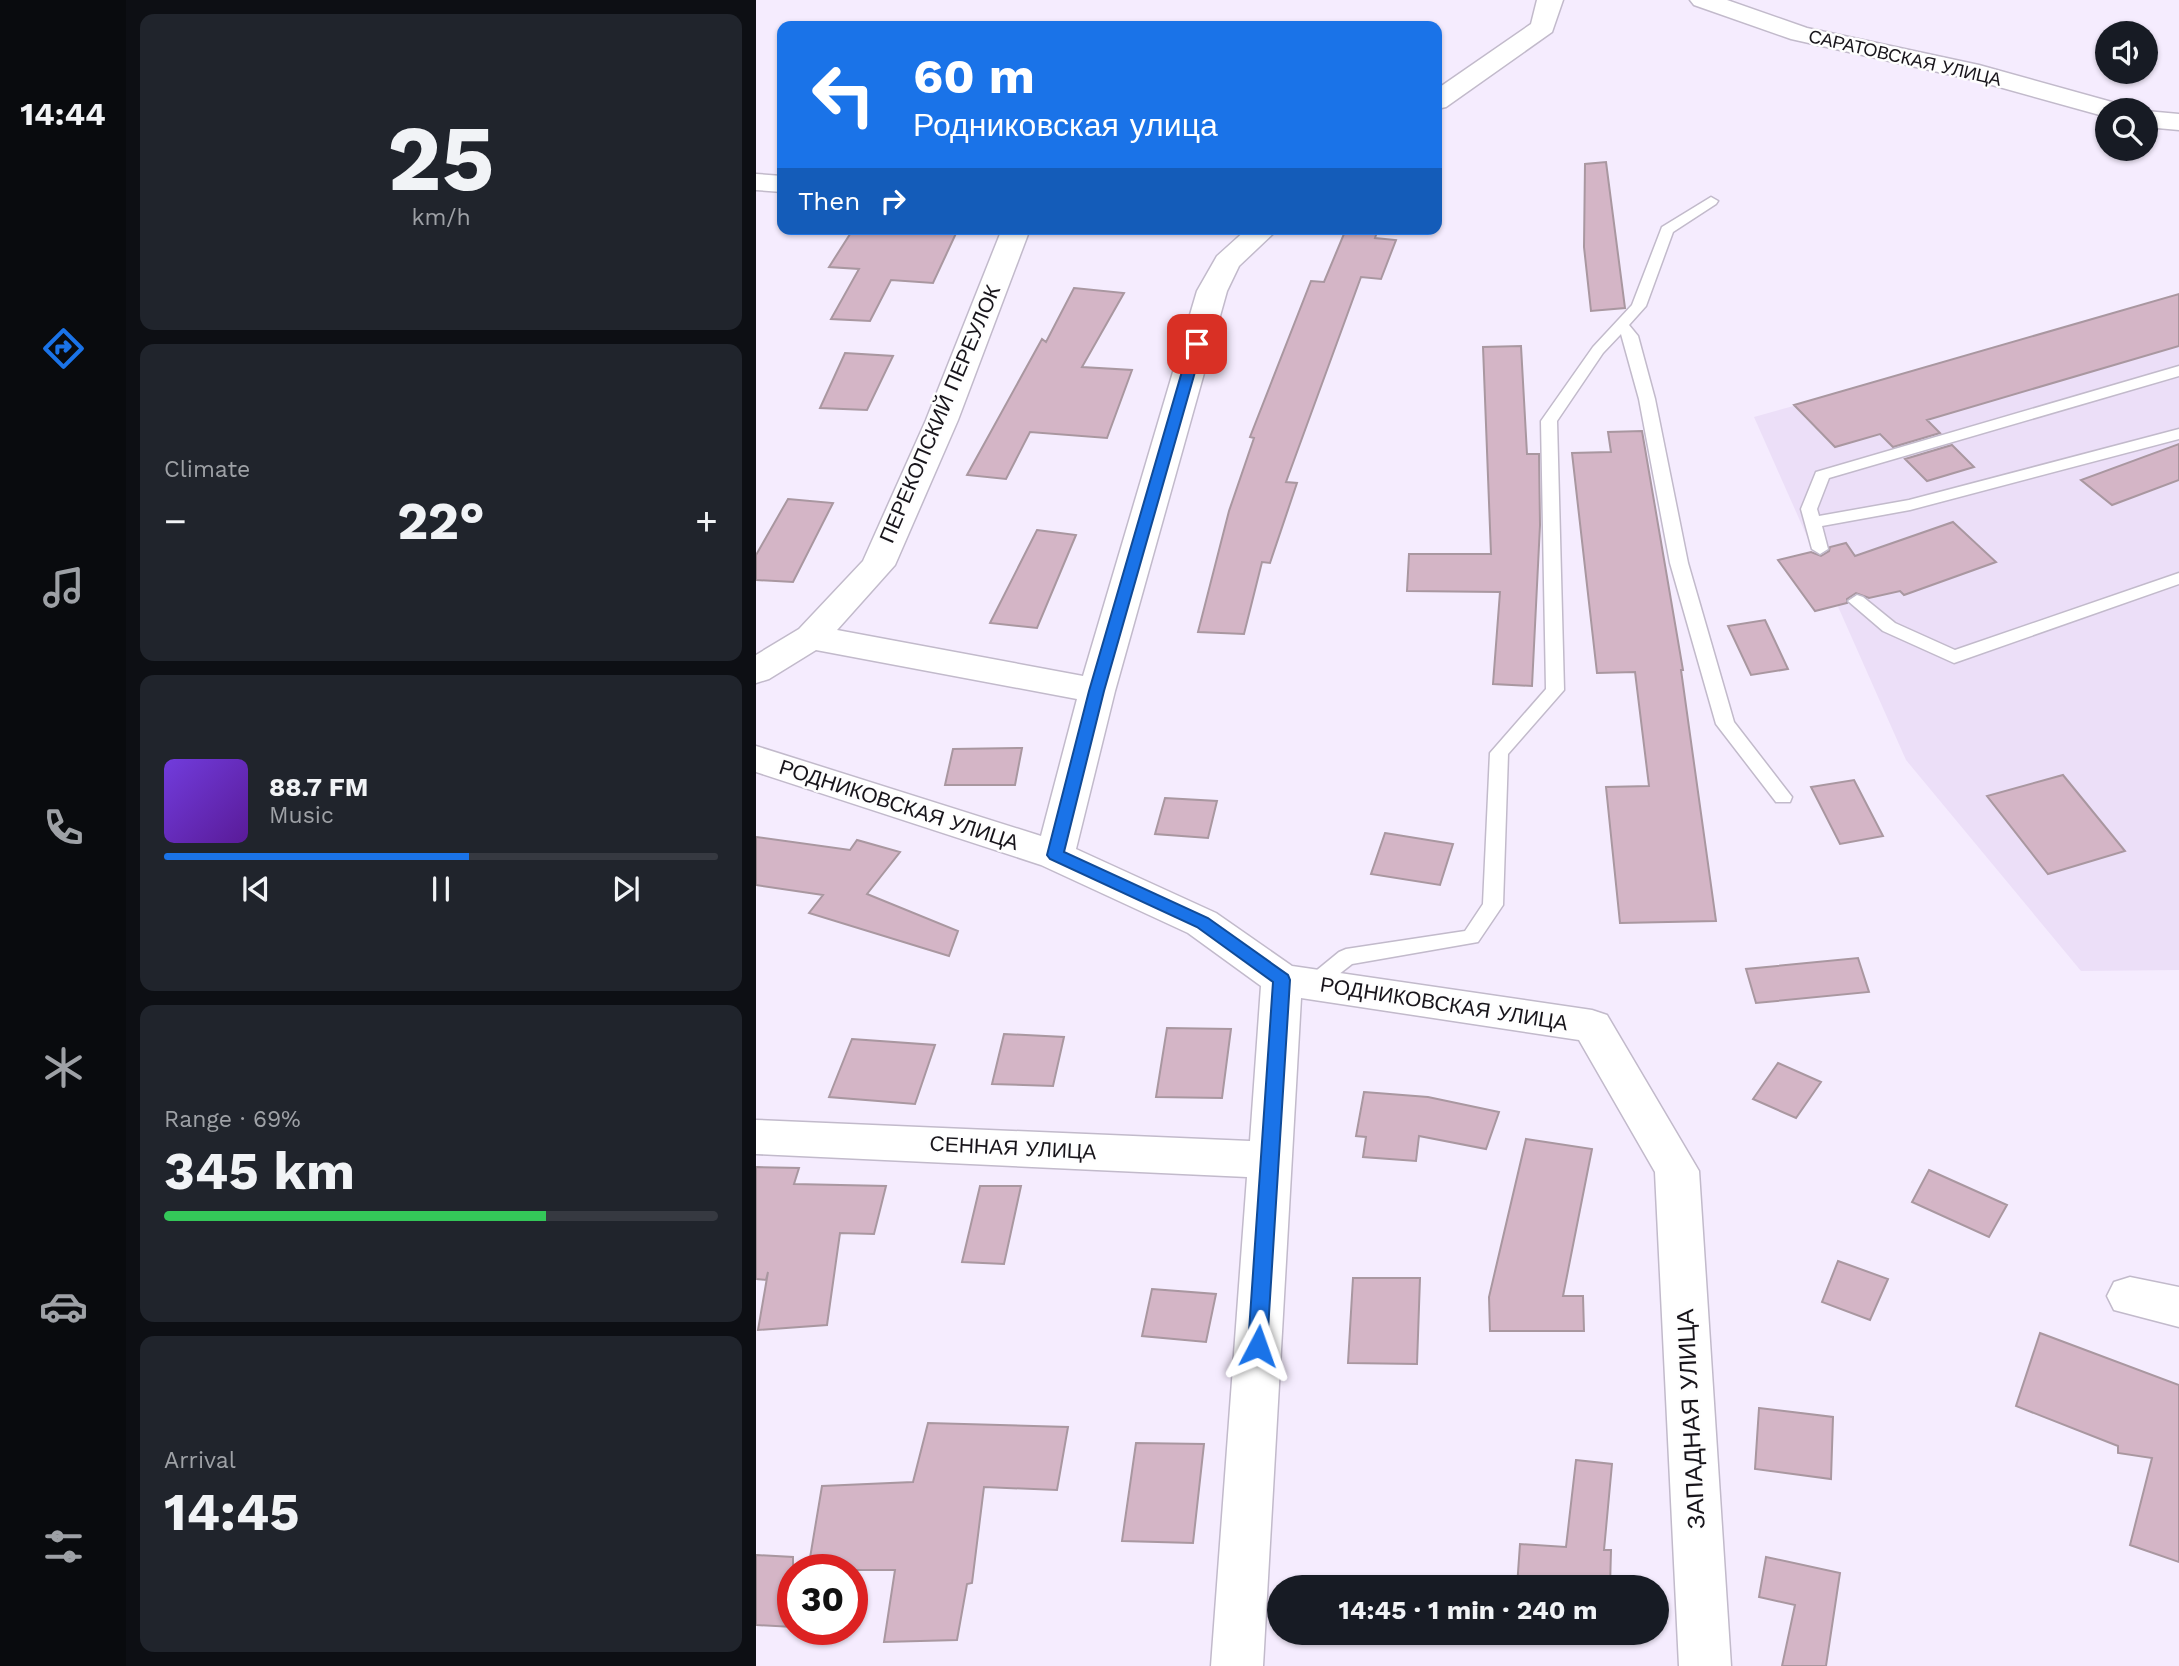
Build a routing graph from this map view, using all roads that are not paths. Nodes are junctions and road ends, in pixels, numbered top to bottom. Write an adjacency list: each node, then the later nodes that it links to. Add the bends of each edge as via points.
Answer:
1 (1550, 0): 3 (street, via 1543,27)
2 (1703, 0): 4 (street, САРАТОВСКАЯ УЛИЦА, via 1800,34 1979,73)
3 (1442, 98)
4 (2095, 106)
5 (2158, 120): 6 (street)
6 (2179, 122)
7 (756, 182): 8 (street)
8 (777, 184)
9 (1711, 201): 12 (lane, via 1667,230 1639,306)
10 (1014, 235): 19 (street, ПЕРЕКОПСКИЙ ПЕРЕУЛОК, via 942,420 878,565)
11 (1257, 235): 21 (street, via 1227,262 1212,291)
12 (1622, 326): 23 (lane, via 1630,336 1647,399 1679,562 1725,724); 25 (lane, via 1598,350 1549,421 1555,690 1499,753 1493,905 1471,937 1346,957)
13 (2179, 371): 15 (lane, via 1822,475 1809,509)
14 (2179, 434): 15 (lane, via 1910,505)
15 (1812, 522): 16 (lane)
16 (1820, 550)
17 (2179, 578): 18 (lane, via 1954,657 1889,627)
18 (1857, 601)
19 (811, 637): 20 (street, ПЕРЕКОПСКИЙ ПЕРЕУЛОК); 21 (street)
20 (756, 671)
21 (1097, 691): 24 (street)
22 (756, 759): 24 (street, РОДНИКОВСКАЯ УЛИЦА)
23 (1783, 797)
24 (1055, 855): 25 (street, РОДНИКОВСКАЯ УЛИЦА, via 1202,923)
25 (1298, 982): 27 (street); 28 (street, РОДНИКОВСКАЯ УЛИЦА, via 1592,1026)
26 (756, 1137): 27 (street, СЕННАЯ УЛИЦА)
27 (1270, 1160): 31 (street)
28 (1677, 1171): 32 (street, ЗАПАДНАЯ УЛИЦА)
29 (2130, 1296): 30 (street)
30 (2179, 1307)
31 (1237, 1666)
32 (1705, 1666)

